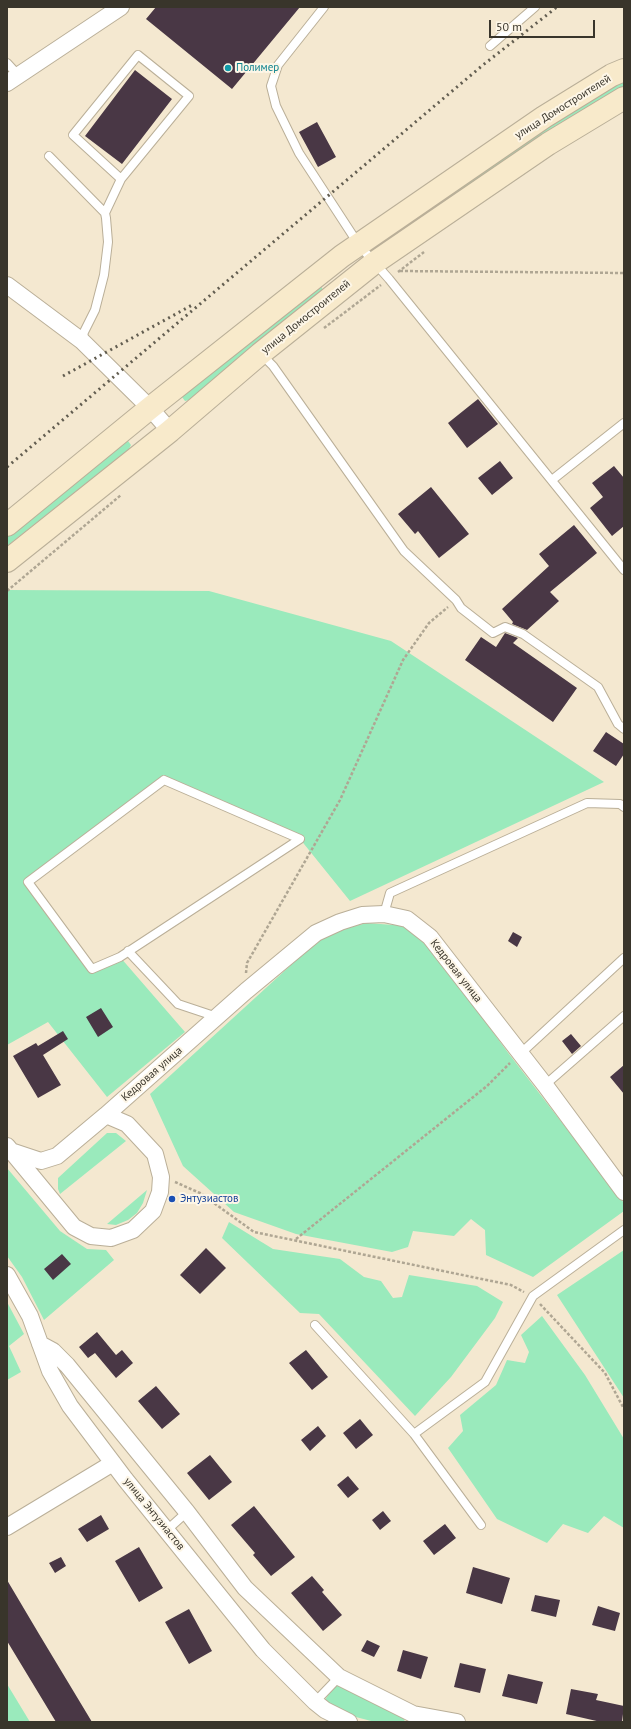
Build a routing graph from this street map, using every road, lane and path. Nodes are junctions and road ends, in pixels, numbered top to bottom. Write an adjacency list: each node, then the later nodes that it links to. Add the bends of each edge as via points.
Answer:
1 (121, 7): 7 (street)
2 (324, 7): 12 (lane, via 278,65 271,86 276,106 299,153)
3 (535, 7): 4 (lane)
4 (490, 46)
5 (7, 63): 7 (lane)
6 (624, 70): 12 (main road, улица Домостроителей, via 544,117)
7 (12, 79)
8 (624, 98): 14 (main road, улица Домостроителей, via 548,144)
9 (50, 156): 11 (lane)
10 (121, 179): 10 (lane, via 73,135 138,55 189,96); 11 (lane)
11 (105, 213): 20 (lane, via 108,242 104,276 95,310)
12 (359, 245): 14 (lane); 22 (main road, улица Домостроителей)
13 (429, 248): 15 (path)
14 (374, 263): 17 (lane); 21 (main road, улица Домостроителей)
15 (399, 271): 16 (path); 17 (path)
16 (624, 273)
17 (389, 279): 19 (path); 25 (lane)
18 (7, 285): 20 (street)
19 (321, 330)
20 (82, 341): 22 (street)
21 (260, 354): 24 (main road, улица Домостроителей); 31 (lane, via 273,366 404,550)
22 (150, 408): 24 (street); 27 (main road, улица Домостроителей)
23 (624, 423): 25 (lane)
24 (170, 431): 28 (main road, улица Домостроителей)
25 (552, 480): 29 (lane)
26 (125, 492): 30 (path)
27 (7, 525)
28 (7, 561)
29 (623, 566)
30 (7, 591)
31 (456, 600): 32 (lane, via 461,608 493,633 504,627 523,634 598,687 618,724); 37 (path, via 429,623 403,660 340,800 247,963)
32 (624, 729)
33 (624, 807): 34 (lane, via 620,804 587,803 390,892)
34 (384, 914): 37 (street, Кедровая улица, via 362,915 316,933); 40 (street, Кедровая улица, via 407,919 430,937)
35 (128, 951): 35 (lane, via 92,969 28,882 164,780 300,839); 39 (lane, via 178,1004)
36 (624, 958): 40 (lane)
37 (246, 991): 39 (street, Кедровая улица)
38 (624, 1016): 41 (lane)
39 (217, 1017): 42 (street, Кедровая улица)
40 (520, 1054): 41 (street, Кедровая улица); 47 (path, via 487,1086)
41 (545, 1085): 45 (street, Кедровая улица)
42 (106, 1115): 43 (street, Кедровая улица, via 57,1156 41,1161); 44 (street, via 127,1124 155,1154)
43 (9, 1149): 44 (street, via 74,1227 91,1236 111,1238 133,1230 153,1211 160,1192)
44 (161, 1177): 47 (path, via 200,1193 254,1232)
45 (624, 1192)
46 (624, 1230): 49 (lane)
47 (296, 1240): 49 (path, via 511,1285)
48 (7, 1275): 51 (street, улица Энтузиастов, via 30,1316)
49 (533, 1296): 52 (path, via 605,1373); 53 (lane, via 485,1382)
50 (315, 1324): 53 (lane)
51 (40, 1344): 54 (street, улица Энтузиастов, via 50,1371 70,1406); 55 (street, via 53,1351 67,1365)
52 (624, 1409)
53 (414, 1434): 56 (lane)
54 (113, 1463): 57 (street); 58 (street, улица Энтузиастов)
55 (187, 1512): 58 (lane); 59 (street, via 245,1588)
56 (481, 1525)
57 (7, 1526)
58 (167, 1530): 60 (street, улица Энтузиастов, via 264,1650)
59 (339, 1677): 60 (lane); 61 (street)
60 (315, 1702): 62 (street, улица Энтузиастов)
61 (412, 1718): 63 (street)
62 (345, 1722)
63 (458, 1722)

